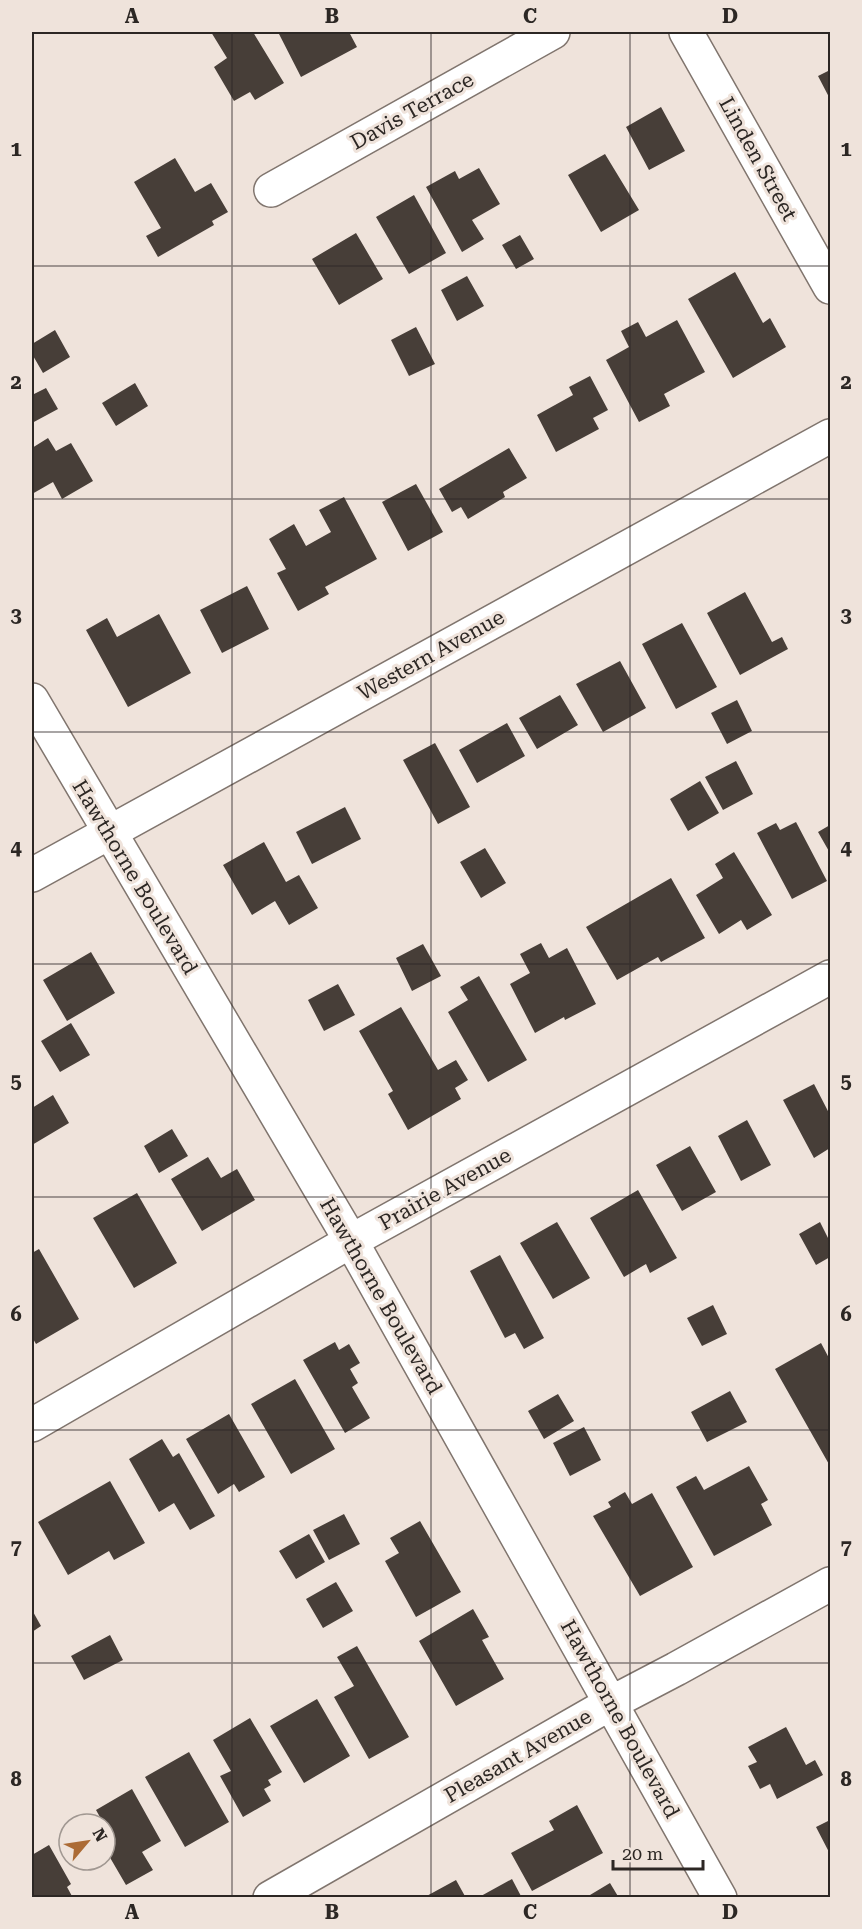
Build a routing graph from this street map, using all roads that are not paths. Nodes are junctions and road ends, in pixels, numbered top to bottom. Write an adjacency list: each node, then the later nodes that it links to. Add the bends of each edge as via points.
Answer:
1 (553, 32): 3 (street, Davis Terrace)
2 (686, 32): 4 (street, Linden Street)
3 (272, 190)
4 (831, 286)
5 (831, 436): 7 (street, Western Avenue)
6 (32, 700): 7 (street, Hawthorne Boulevard)
7 (109, 832): 8 (street, Western Avenue); 10 (street, Hawthorne Boulevard)
8 (32, 875)
9 (831, 977): 10 (street, Prairie Avenue)
10 (351, 1241): 11 (street, Prairie Avenue); 13 (street, Hawthorne Boulevard)
11 (32, 1425)
12 (831, 1584): 13 (street, Pleasant Avenue)
13 (610, 1703): 14 (street, Pleasant Avenue); 15 (street, Hawthorne Boulevard)
14 (270, 1898)
15 (720, 1898)

